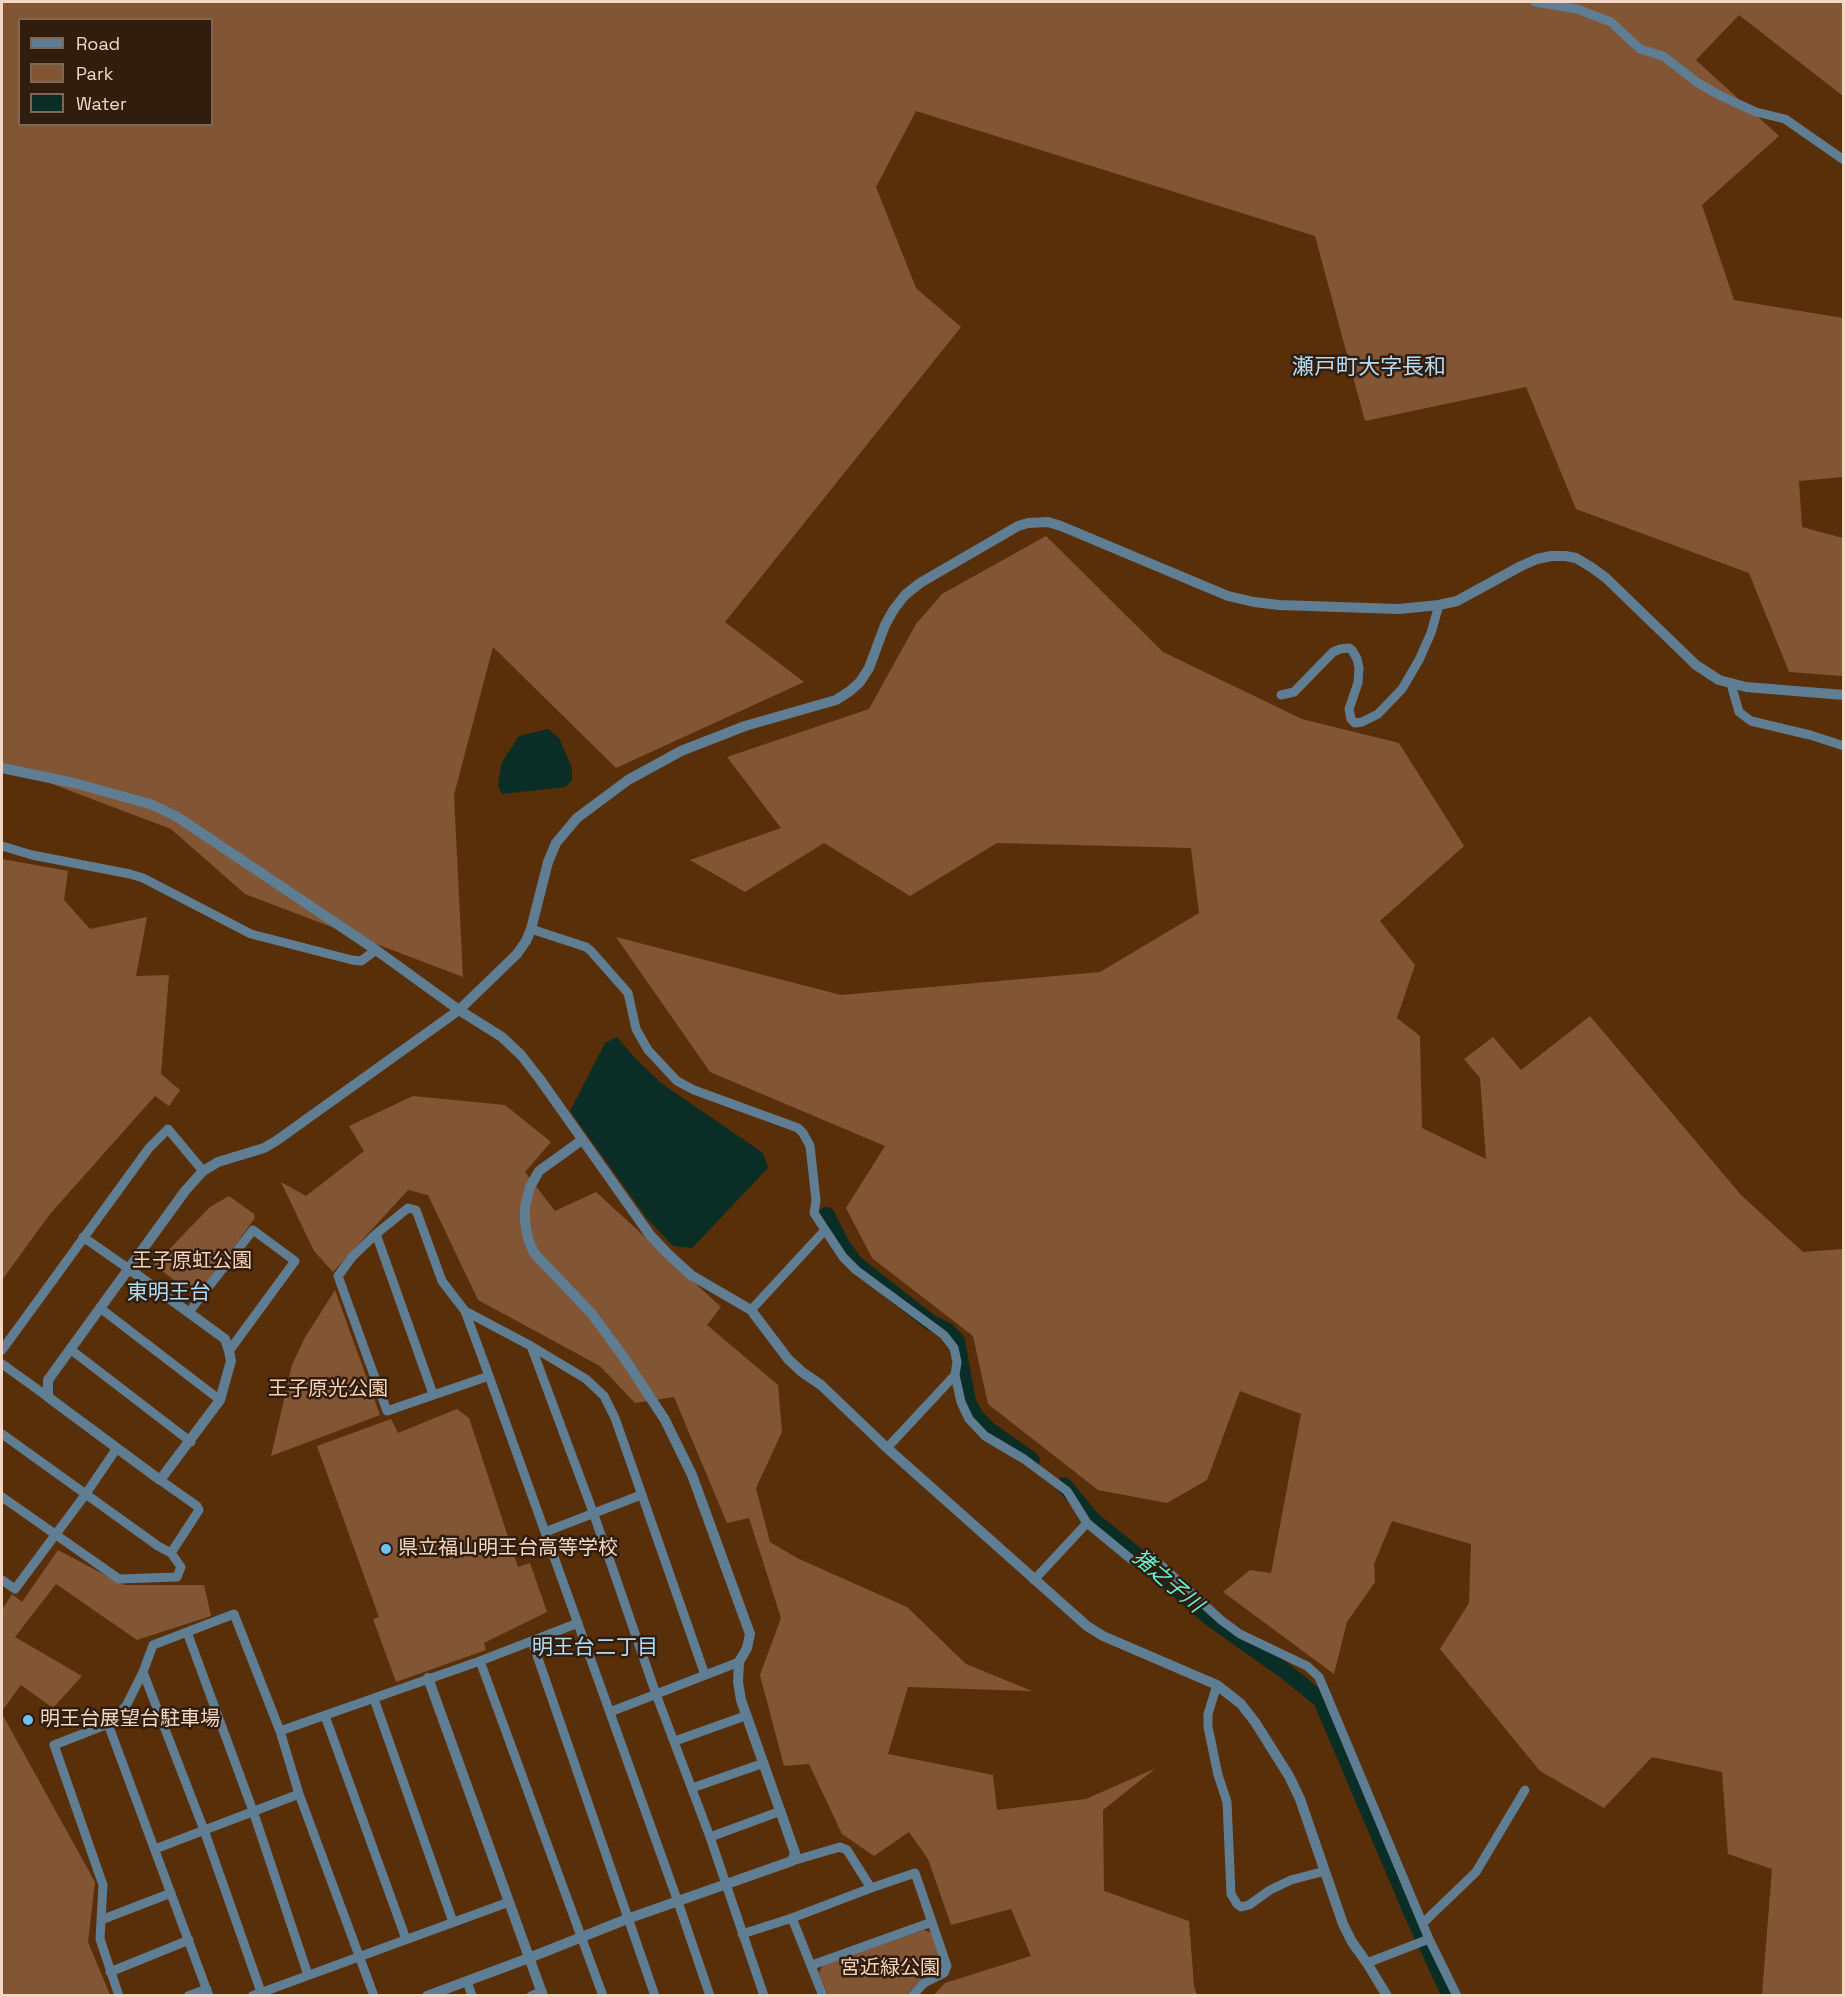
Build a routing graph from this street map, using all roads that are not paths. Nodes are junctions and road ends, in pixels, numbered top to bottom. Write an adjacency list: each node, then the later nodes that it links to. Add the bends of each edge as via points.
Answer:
1 (1535, 2): 2 (street, via 1577,9 1611,22 1640,49 1663,56 1719,95 1756,112 1785,119)
2 (1844, 160)
3 (1439, 605): 4 (street, via 1456,601 1537,559 1576,558 1606,578 1696,664); 5 (street, via 1419,660 1402,689 1378,714 1362,722 1351,719 1349,709 1359,668 1358,659 1349,648 1333,652 1294,692); 10 (street, via 1399,609 1254,602 1228,596 1048,522 1018,526 905,595 885,625 869,668 850,691 836,700 745,726 681,751 628,780 577,818 556,843 548,862)
4 (1731, 684): 6 (street); 7 (street, via 1738,712 1751,722)
5 (1281, 695)
6 (1844, 695)
7 (1844, 746)
8 (2, 771): 11 (street, via 85,786 150,804 176,816)
9 (2, 846): 11 (street, via 142,878 251,934 362,961)
10 (531, 928): 12 (street, via 517,954); 15 (street, via 591,951 628,993 636,1029 648,1050 677,1081 798,1128 810,1146 814,1213)
11 (376, 950): 12 (street)
12 (459, 1010): 13 (street, via 502,1037 520,1055); 14 (street, via 276,1141)
13 (582, 1140): 20 (street, via 668,1254 691,1275); 52 (street, via 539,1171 530,1187 525,1207 528,1239 534,1253 592,1314 665,1420 692,1475 750,1635)
14 (202, 1171): 17 (street, via 168,1129 149,1148); 18 (street)
15 (825, 1230): 20 (street); 28 (street, via 856,1270 944,1335 954,1348)
16 (376, 1234): 21 (street, via 408,1208 416,1210 442,1281); 30 (street); 30 (street, via 338,1276 387,1411)
17 (83, 1237): 18 (street); 25 (street)
18 (129, 1269): 19 (street); 22 (street)
19 (100, 1308): 24 (street); 32 (street)
20 (751, 1310): 36 (street, via 788,1359)
21 (465, 1311): 23 (street); 29 (street)
22 (189, 1312): 26 (street, via 225,1339); 26 (street, via 253,1230 295,1261)
23 (531, 1346): 39 (street, via 586,1380 604,1396); 41 (street)
24 (70, 1349): 31 (street, via 48,1380); 34 (street)
25 (2, 1350)
26 (229, 1352): 32 (street, via 231,1361)
27 (2, 1364): 31 (street)
28 (955, 1375): 36 (street); 42 (street, via 969,1419 985,1436 1067,1491)
29 (489, 1376): 30 (street); 43 (street)
30 (433, 1394)
31 (48, 1397): 35 (street)
32 (220, 1400): 34 (street)
33 (2, 1434): 38 (street)
34 (190, 1442): 37 (street)
35 (117, 1448): 37 (street); 38 (street)
36 (886, 1448): 47 (street)
37 (160, 1480): 45 (street, via 199,1510)
38 (85, 1495): 44 (street); 45 (street)
39 (642, 1495): 41 (street); 54 (street)
40 (2, 1497): 44 (street)
41 (593, 1512): 43 (street); 57 (street)
42 (1087, 1523): 47 (street); 86 (street, via 1132,1560 1152,1557 1240,1634 1307,1666 1318,1677)
43 (545, 1532): 48 (street)
44 (55, 1534): 45 (street, via 119,1579 177,1577 181,1567); 46 (street, via 15,1589)
45 (171, 1553)
46 (2, 1580)
47 (1034, 1580): 56 (street, via 1103,1636)
48 (578, 1623): 50 (street); 59 (street)
49 (187, 1632): 53 (street, via 153,1645); 63 (street, via 234,1614); 70 (street)
50 (532, 1641): 51 (street); 82 (street)
51 (480, 1661): 55 (street); 88 (street)
52 (739, 1662): 54 (street); 61 (street, via 738,1682)
53 (143, 1672): 62 (street, via 126,1706); 71 (street)
54 (705, 1675): 57 (street)
55 (428, 1678): 58 (street); 79 (street)
56 (1217, 1685): 75 (street, via 1241,1704 1288,1776); 75 (street, via 1208,1727 1227,1802 1231,1894 1241,1907 1291,1880)
57 (656, 1694): 59 (street); 64 (street)
58 (374, 1699): 60 (street); 84 (street)
59 (609, 1712): 80 (street)
60 (325, 1716): 63 (street); 89 (street)
61 (745, 1716): 64 (street); 65 (street)
62 (108, 1724): 73 (street); 83 (street, via 54,1745 103,1885)
63 (280, 1731): 68 (street)
64 (675, 1742): 66 (street)
65 (764, 1763): 66 (street); 69 (street)
66 (692, 1788): 72 (street)
67 (1524, 1790): 86 (street, via 1476,1872)
68 (299, 1794): 70 (street); 92 (street)
69 (781, 1811): 72 (street); 74 (street, via 795,1853)
70 (253, 1812): 71 (street); 97 (street)
71 (204, 1830): 73 (street); 101 (street)
72 (710, 1837): 76 (street)
73 (155, 1849): 78 (street)
74 (792, 1861): 76 (street); 77 (street, via 840,1847 847,1850)
75 (1325, 1871): 94 (street, via 1343,1924)
76 (725, 1885): 80 (street); 87 (street)
77 (871, 1888): 81 (street); 85 (street, via 915,1873)
78 (171, 1893): 83 (street); 90 (street)
79 (509, 1902): 84 (street); 93 (street)
80 (678, 1902): 82 (street); 110 (street)
81 (792, 1918): 87 (street); 95 (street)
82 (627, 1919): 88 (street); 109 (street)
83 (101, 1920): 96 (street, via 100,1939)
84 (453, 1922): 89 (street)
85 (932, 1922): 95 (street); 113 (street, via 947,1966 944,1973 924,1983)
86 (1423, 1923): 91 (street)
87 (742, 1934): 111 (street)
88 (582, 1936): 93 (street); 108 (street)
89 (406, 1939): 92 (street)
90 (189, 1940): 96 (street); 99 (street)
91 (1428, 1940): 94 (street); 115 (street)
92 (358, 1957): 97 (street); 104 (street)
93 (529, 1958): 98 (street); 100 (street)
94 (1367, 1963): 114 (street)
95 (812, 1965): 112 (street)
96 (110, 1972): 102 (street)
97 (308, 1975): 101 (street)
98 (467, 1981): 105 (street); 106 (street)
99 (208, 1992): 103 (street)
100 (542, 1993): 107 (street)
101 (257, 1994)
102 (118, 1995)
103 (188, 1995)
104 (374, 1995)
105 (428, 1995)
106 (472, 1995)
107 (531, 1995)
108 (603, 1995)
109 (655, 1995)
110 (710, 1995)
111 (764, 1995)
112 (823, 1995)
113 (912, 1995)
114 (1387, 1995)
115 (1457, 1995)

